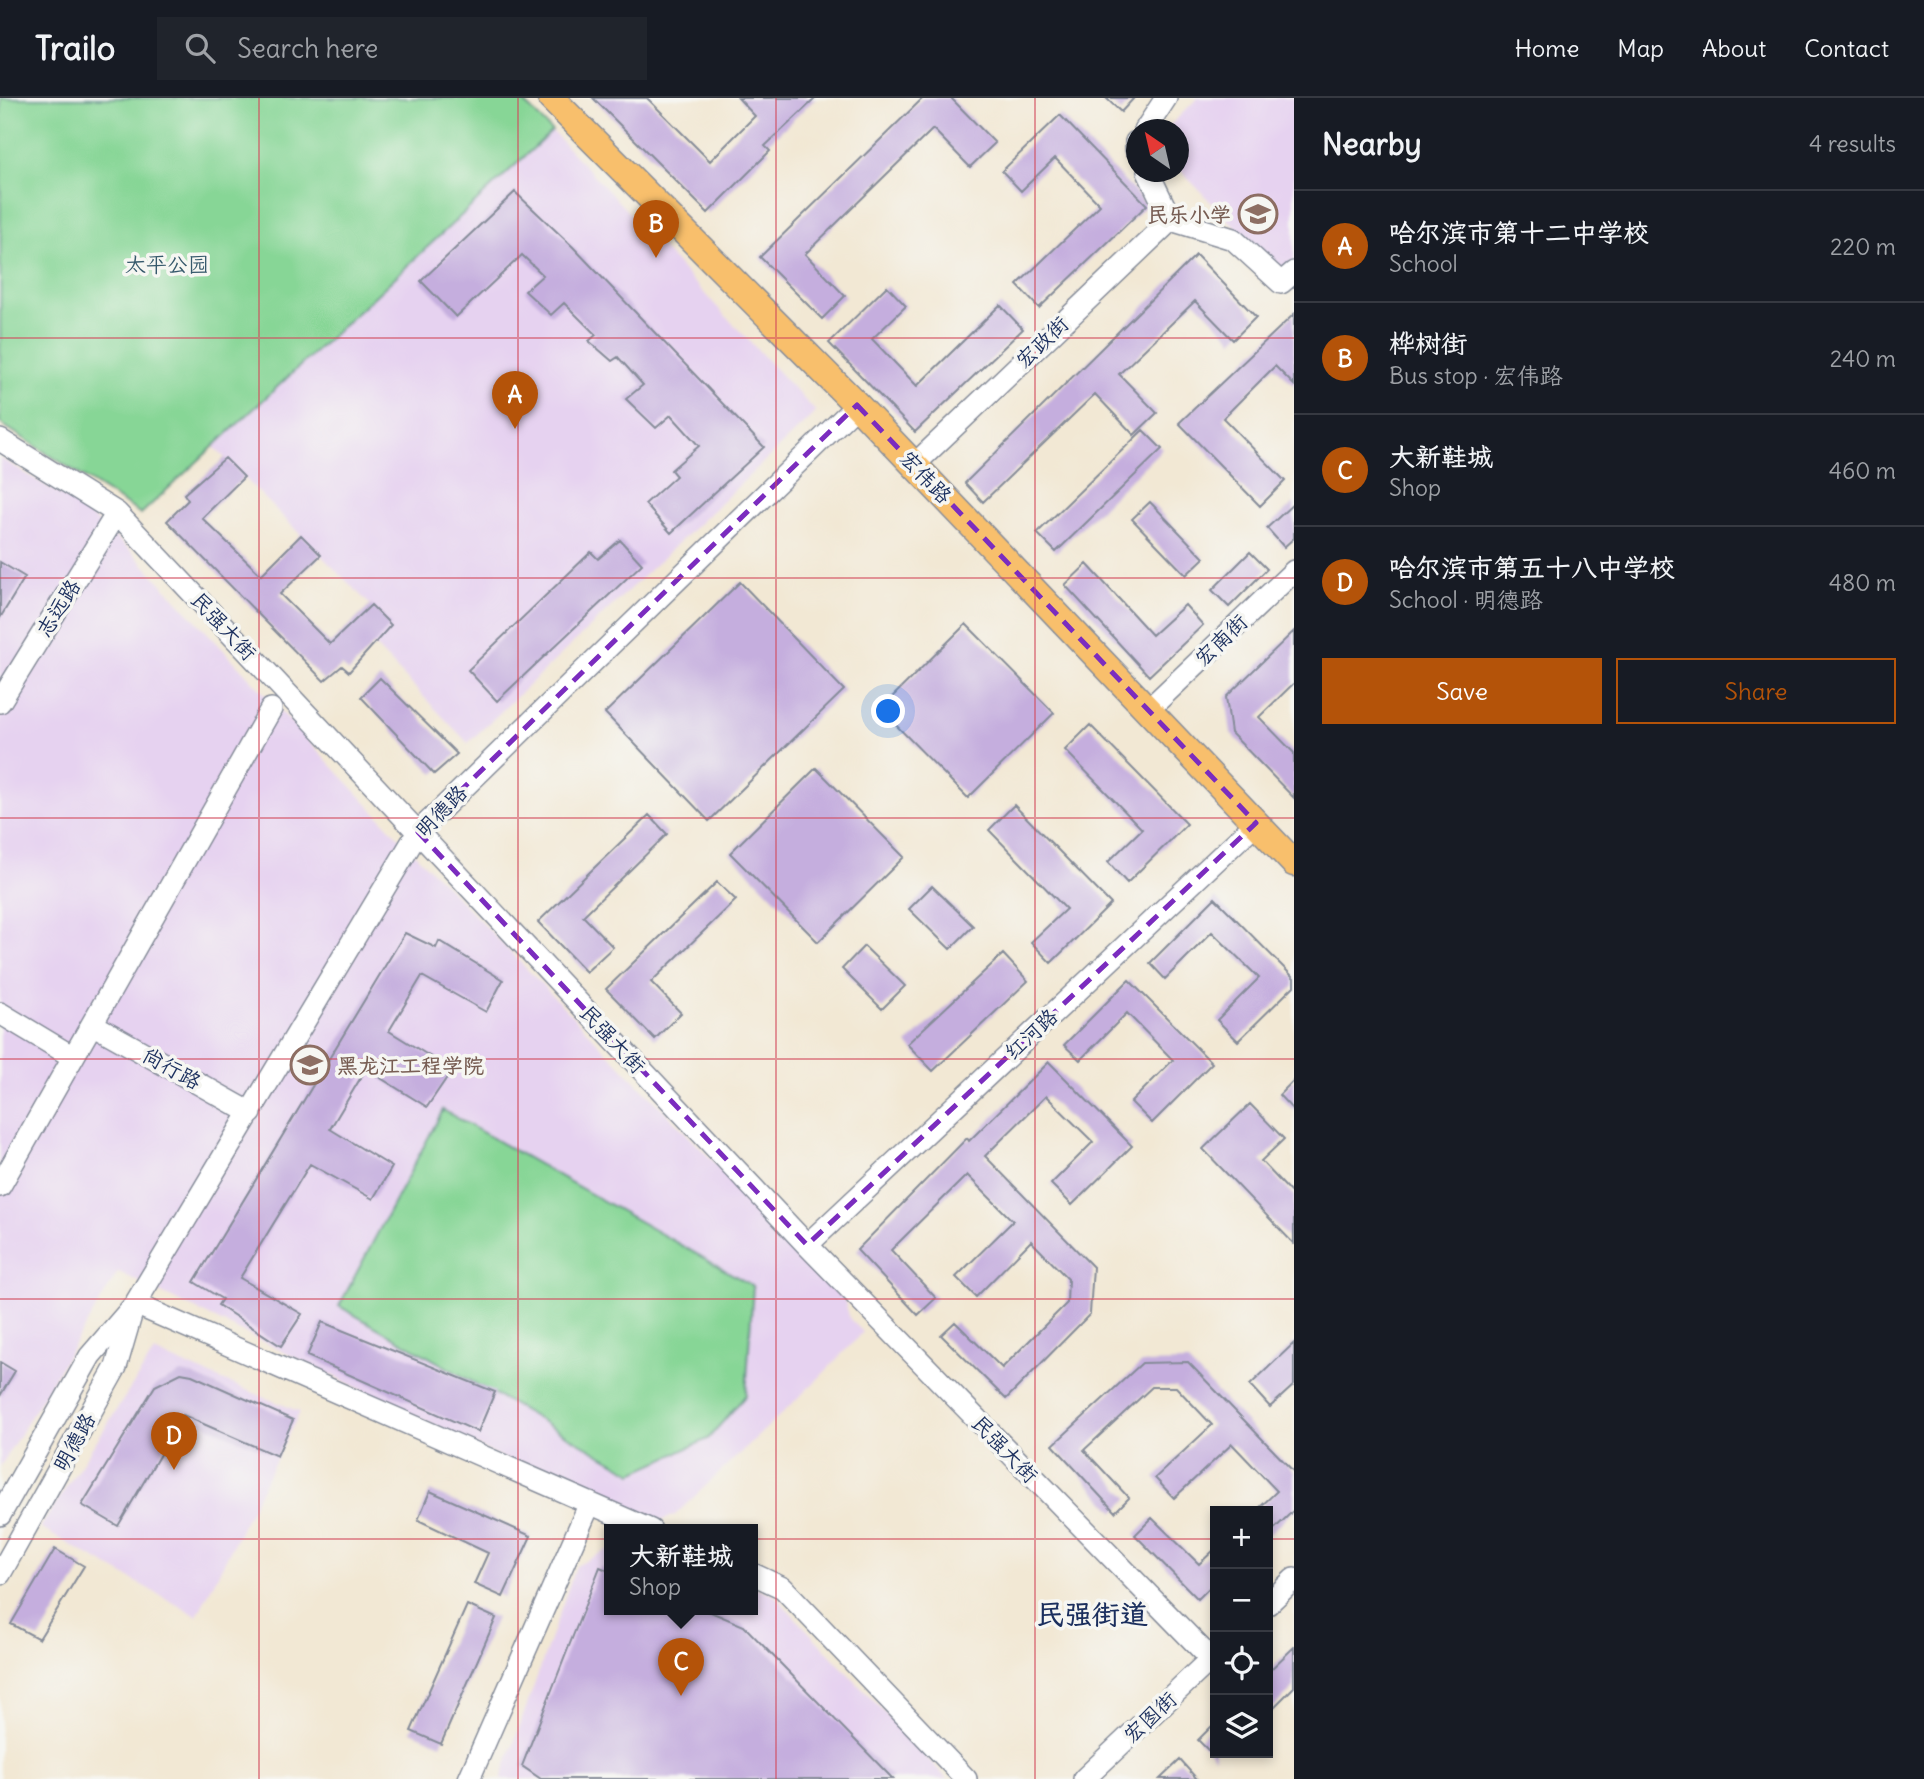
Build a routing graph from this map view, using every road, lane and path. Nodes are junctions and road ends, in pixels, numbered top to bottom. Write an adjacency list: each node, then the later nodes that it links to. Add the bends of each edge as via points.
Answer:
1 (551, 98): 7 (main road, 宏伟路)
2 (1166, 98): 3 (street)
3 (1152, 119)
4 (1152, 182): 5 (street)
5 (1171, 220): 6 (street, via 1233,239 1281,283); 9 (street, 宏政街)
6 (1294, 272)
7 (857, 405): 9 (main road, 宏伟路); 16 (street, 明德路)
8 (0, 440): 10 (street, 民强大街)
9 (914, 465): 14 (main road, 宏伟路)
10 (117, 513): 12 (street, 志远路); 16 (street, 民强大街)
11 (1294, 571): 14 (street, 宏南街)
12 (0, 702)
13 (271, 709): 19 (street)
14 (1148, 710): 15 (main road, 宏伟路)
15 (1256, 823): 17 (main road, 宏伟路); 23 (street, 红河路)
16 (418, 832): 21 (street, 明德路); 23 (street, 民强大街)
17 (1294, 863)
18 (0, 1013): 20 (street)
19 (92, 1024): 20 (street); 21 (street, 尚行路)
20 (73, 1057): 22 (street)
21 (251, 1113): 24 (street, 明德路)
22 (0, 1185)
23 (807, 1245): 32 (street, 民强大街)
24 (135, 1304): 25 (street); 26 (street, 明德路, via 90,1356); 28 (street, 明德路, via 116,1367)
25 (590, 1503): 27 (street); 34 (street)
26 (0, 1515)
27 (637, 1524)
28 (0, 1574)
29 (758, 1576): 35 (street, via 783,1588)
30 (1294, 1579): 31 (street)
31 (1273, 1599)
32 (1210, 1654)
33 (1210, 1660): 36 (street, 宏图街)
34 (469, 1779)
35 (966, 1779)
36 (1084, 1779)

